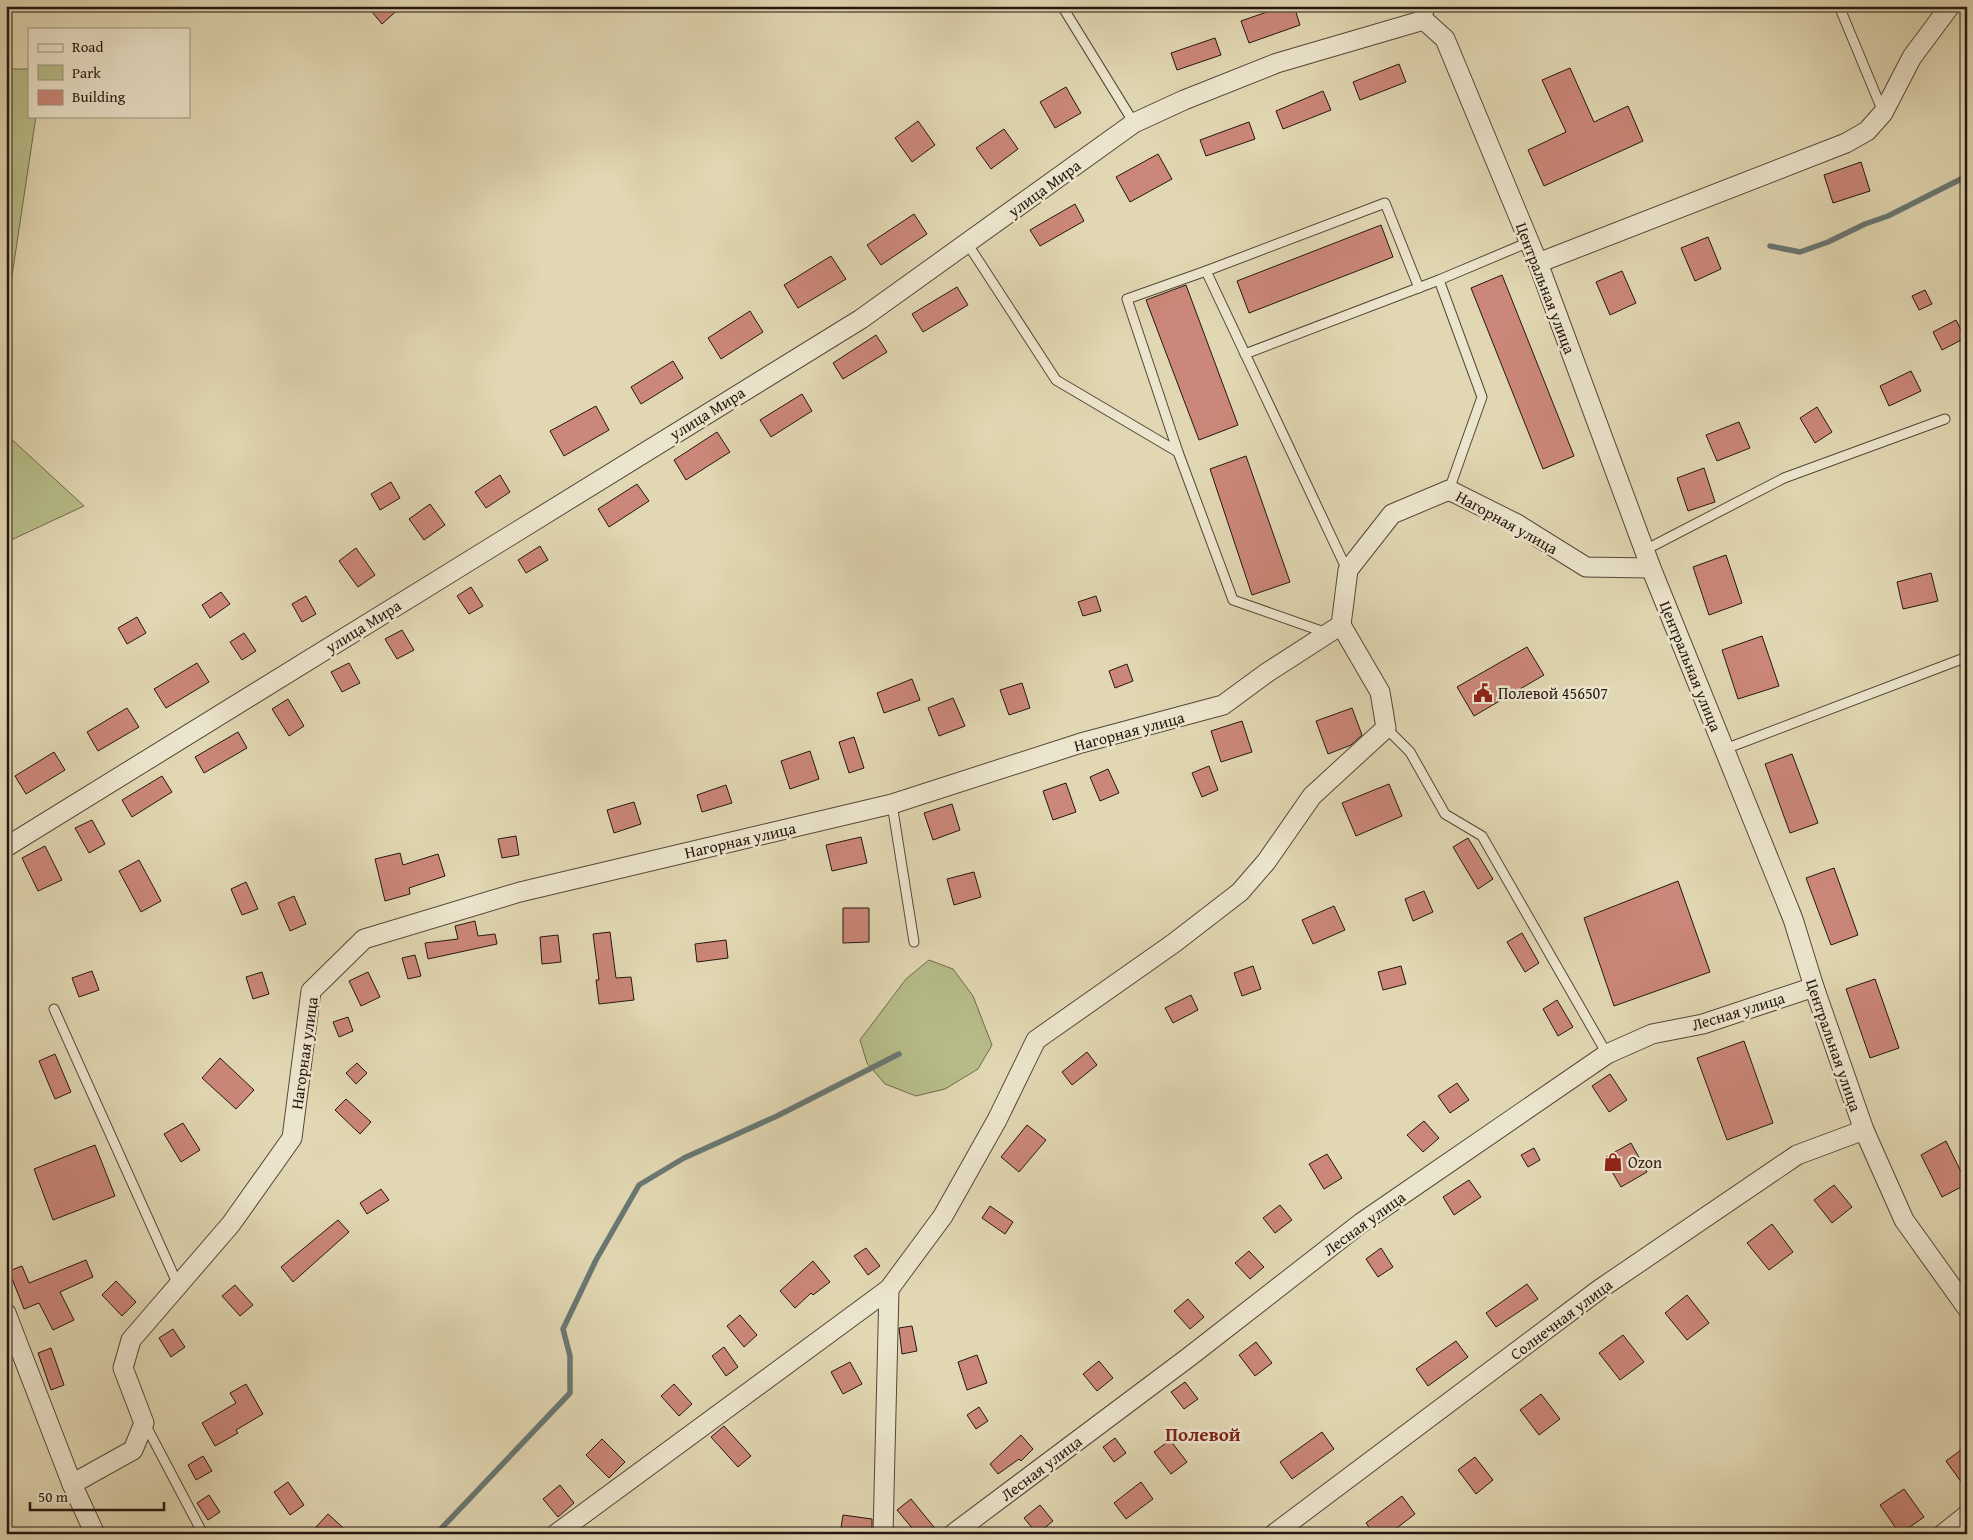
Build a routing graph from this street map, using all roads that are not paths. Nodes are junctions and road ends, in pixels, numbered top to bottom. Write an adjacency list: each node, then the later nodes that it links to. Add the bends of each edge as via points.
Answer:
1 (1062, 6): 6 (lane)
2 (1839, 6): 5 (lane)
3 (1950, 6): 5 (street, via 1912,57)
4 (1428, 13): 6 (street, улица Мира, via 1278,63); 7 (street, Центральная улица, via 1445,39)
5 (1883, 112): 9 (street, via 1867,132 1846,143)
6 (1134, 123): 8 (street, улица Мира)
7 (1529, 242): 9 (street, Центральная улица); 11 (lane)
8 (967, 243): 15 (lane, via 1056,380); 25 (street, улица Мира, via 861,319)
9 (1538, 262): 17 (street, Центральная улица)
10 (1206, 270): 12 (lane, via 1385,203); 13 (lane); 15 (lane, via 1127,299)
11 (1439, 280): 12 (lane); 16 (lane, via 1482,397)
12 (1419, 288): 13 (lane)
13 (1245, 354): 19 (lane)
14 (1944, 419): 17 (lane, via 1784,478)
15 (1178, 452): 20 (lane, via 1233,600)
16 (1450, 490): 18 (street, Нагорная улица, via 1516,524 1586,567); 19 (street, Нагорная улица, via 1392,514)
17 (1645, 550): 18 (street, Центральная улица)
18 (1652, 568): 23 (street, Центральная улица)
19 (1348, 570): 20 (street, Нагорная улица)
20 (1334, 629): 22 (street, via 1380,692); 24 (street, Нагорная улица, via 1223,705 1081,743)
21 (1967, 657): 23 (lane)
22 (1386, 728): 29 (lane, via 1410,752 1445,814 1482,836); 32 (street, via 1312,796 1266,862 1240,892 1036,1040 997,1120 943,1216)
23 (1725, 749): 27 (street, Центральная улица, via 1793,919)
24 (892, 804): 26 (lane); 31 (street, Нагорная улица, via 520,892 364,939 311,991 292,1138 230,1224)
25 (6, 848)
26 (914, 942)
27 (1814, 987): 29 (street, Лесная улица, via 1703,1024 1652,1034); 30 (street, Центральная улица)
28 (54, 1009): 31 (lane)
29 (1607, 1054): 42 (street, Лесная улица, via 1360,1223 1189,1357)
30 (1864, 1130): 33 (street, Центральная улица, via 1904,1220); 43 (street, Солнечная улица, via 1797,1155 1608,1284)
31 (178, 1285): 35 (street, Нагорная улица, via 131,1340 124,1368)
32 (889, 1289): 40 (street); 41 (street)
33 (1967, 1308)
34 (6, 1312): 36 (street)
35 (144, 1423): 36 (street, via 133,1450); 39 (lane)
36 (72, 1484): 38 (street)
37 (1967, 1515): 44 (street)
38 (95, 1534)
39 (203, 1534)
40 (556, 1534)
41 (883, 1534)
42 (953, 1534)
43 (1274, 1534)
44 (1943, 1534)

